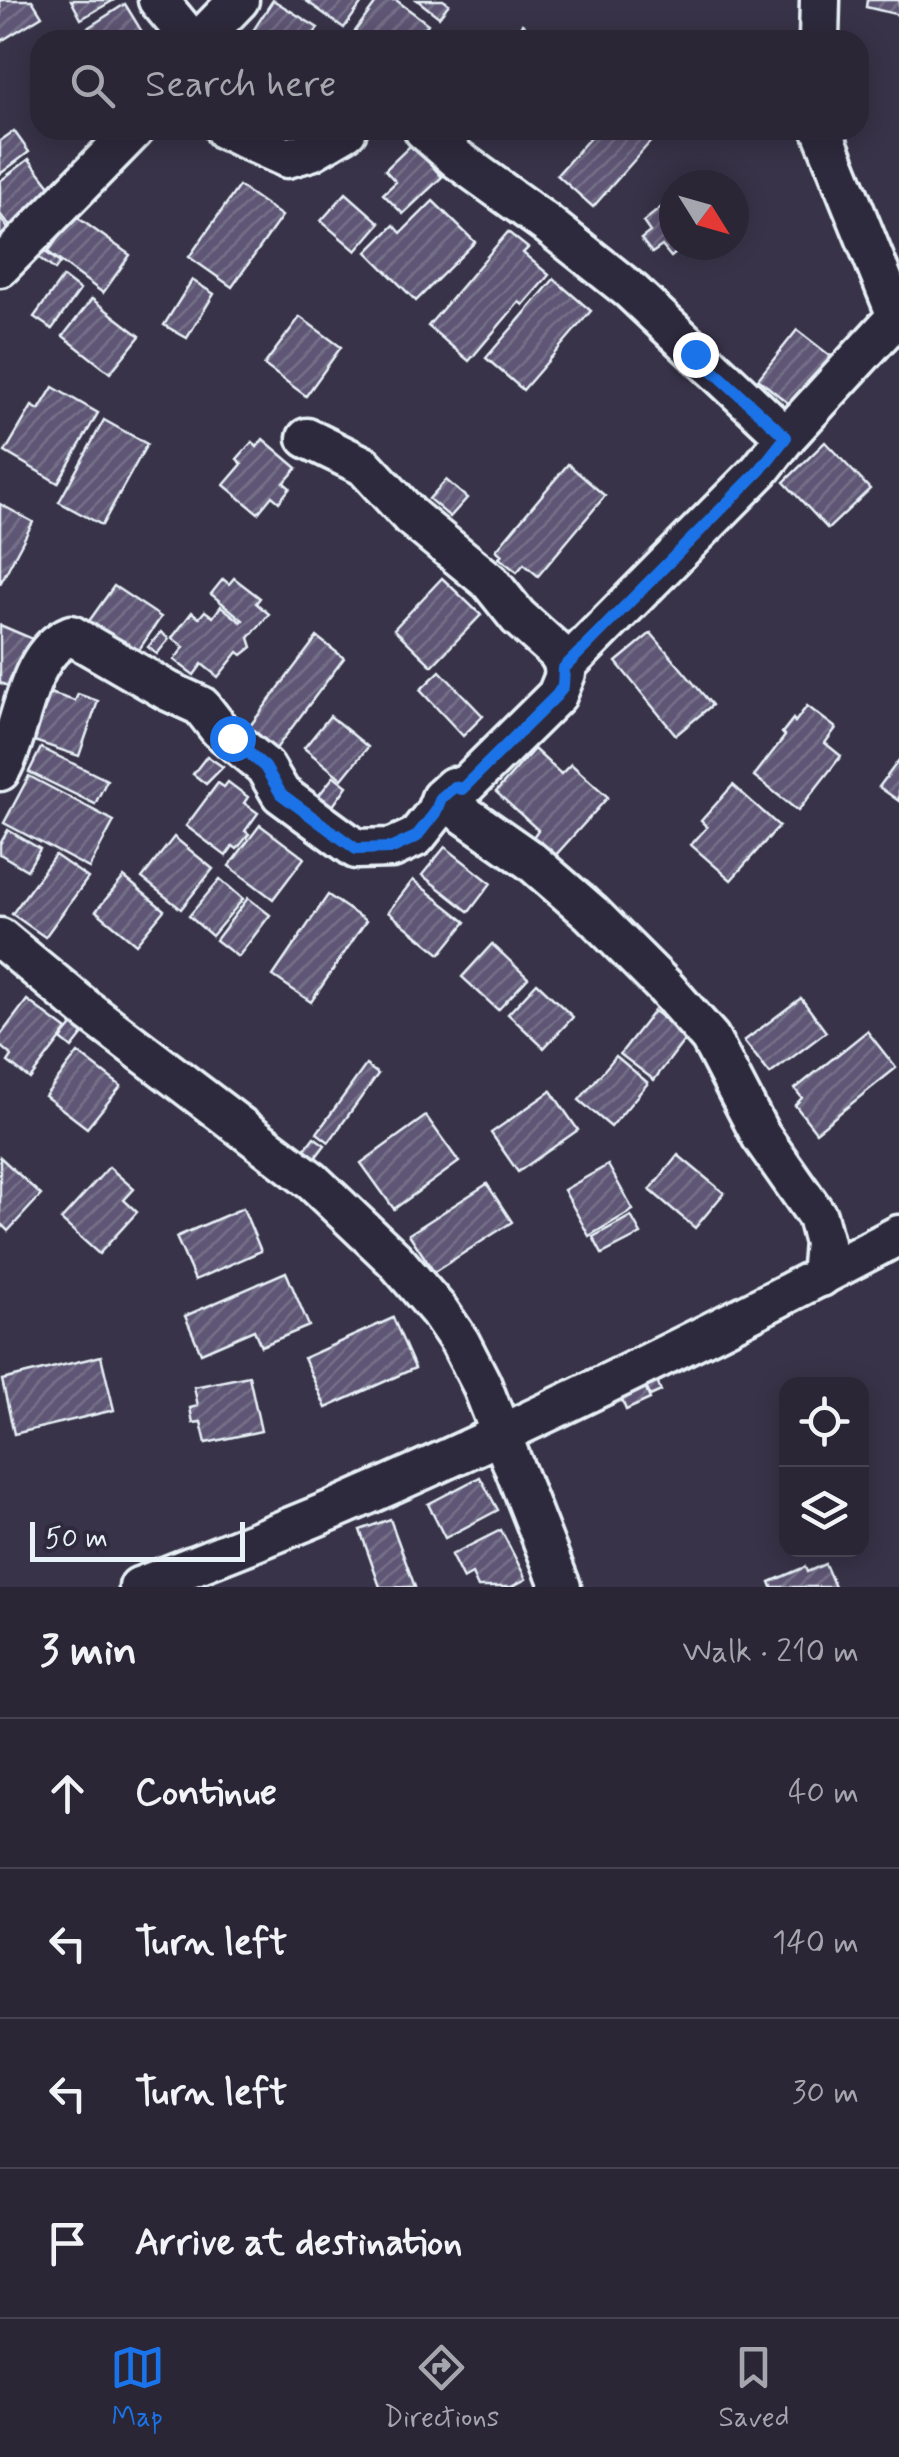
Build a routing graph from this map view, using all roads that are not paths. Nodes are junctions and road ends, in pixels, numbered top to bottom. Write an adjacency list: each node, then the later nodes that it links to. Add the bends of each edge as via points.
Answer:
1 (158, 0): 4 (street)
2 (238, 0): 5 (street)
3 (820, 0): 6 (street)
4 (183, 30)
5 (210, 30)
6 (819, 30)
7 (124, 140): 12 (street)
8 (247, 140): 9 (street, via 287,158)
9 (329, 140)
10 (435, 140): 14 (street, via 631,291)
11 (826, 140): 13 (street)
12 (0, 267)
13 (898, 315): 14 (street)
14 (786, 437): 16 (street)
15 (308, 438): 16 (street, via 374,474 412,518 507,599)
16 (564, 668): 18 (street, via 557,695 462,789)
17 (0, 771): 18 (street, via 23,701 51,647 72,635 201,706 265,767 281,794 356,849 392,848 416,837)
18 (441, 798): 21 (street, via 531,860 591,913 710,1038 761,1136 817,1216 824,1243)
19 (0, 938): 22 (street, via 312,1181 395,1260 460,1342)
20 (899, 1235): 21 (street)
21 (821, 1277): 22 (street)
22 (500, 1433): 23 (street); 24 (street)
23 (139, 1587)
24 (561, 1587)

